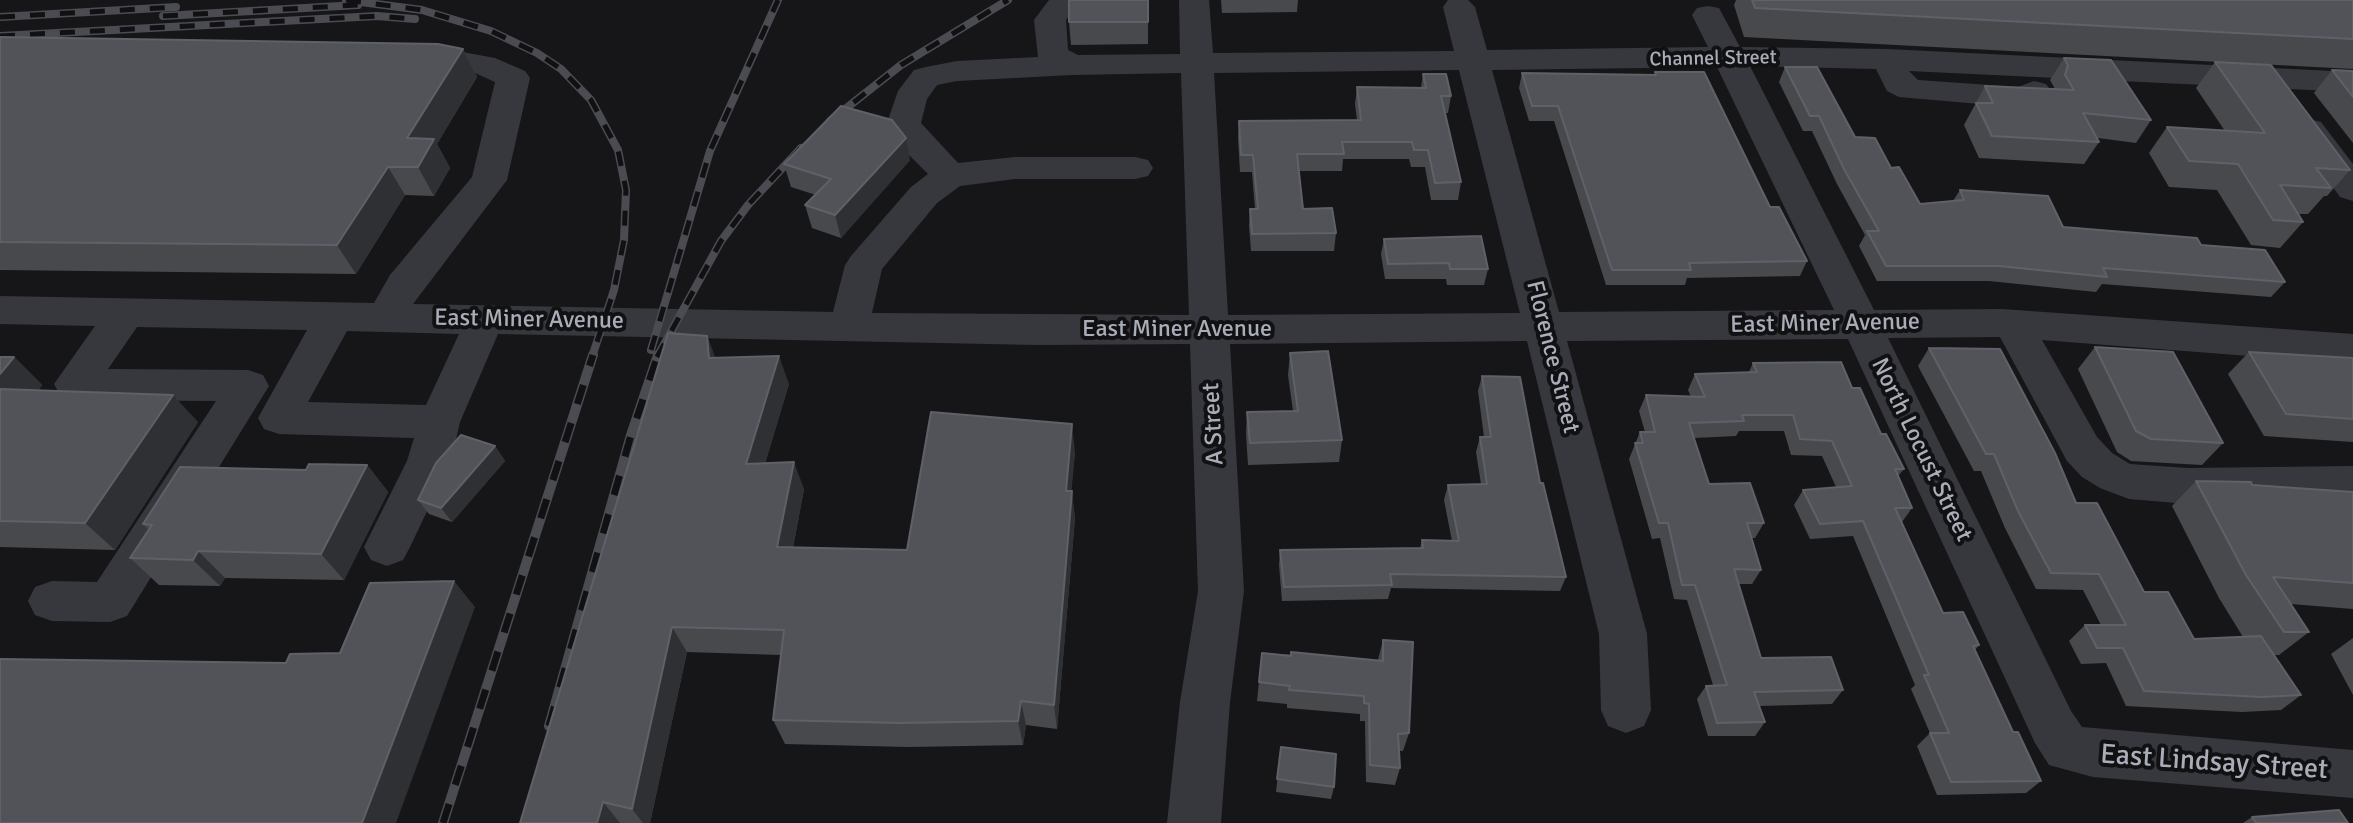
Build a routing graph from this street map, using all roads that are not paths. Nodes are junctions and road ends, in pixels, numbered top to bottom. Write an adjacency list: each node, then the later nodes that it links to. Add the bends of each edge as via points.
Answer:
1 (1065, 0): 9 (street, via 1050,20 1052,54)
2 (1459, 7): 7 (street, Florence Street)
3 (1195, 12): 8 (street, A Street)
4 (1708, 15): 6 (street, North Locust Street)
5 (387, 53): 18 (street, via 483,65 513,78 489,180 404,285)
6 (1730, 59): 7 (street, Channel Street); 10 (street, Channel Street, via 1887,59 1899,84 1911,90 2026,98 2035,89 2020,66); 20 (street, North Locust Street)
7 (1473, 61): 8 (street, Channel Street); 23 (street, Florence Street)
8 (1199, 64): 9 (street, Channel Street); 24 (street, A Street)
9 (1072, 65): 13 (street, Channel Street, via 926,77 910,98 904,123)
10 (2270, 78): 11 (street); 14 (street)
11 (2353, 82)
12 (1135, 168): 13 (street, via 1015,168)
13 (950, 175): 22 (street, via 924,195 864,265)
14 (2353, 189)
15 (0, 310): 16 (street, East Miner Avenue)
16 (126, 313): 17 (street, East Miner Avenue); 33 (street, via 75,384 248,386 110,602)
17 (335, 316): 18 (street, East Miner Avenue); 28 (street, via 279,418)
18 (386, 317): 19 (street, East Miner Avenue)
19 (485, 319): 22 (street, East Miner Avenue); 28 (street)
20 (1860, 322): 21 (street, East Miner Avenue); 23 (street, East Miner Avenue); 35 (street, North Locust Street, via 2053,727)
21 (2013, 324): 25 (street, East Miner Avenue); 31 (street, via 2082,449 2097,465 2129,481)
22 (849, 326): 24 (street, East Miner Avenue)
23 (1543, 328): 24 (street, East Miner Avenue); 34 (street, Florence Street, via 1617,606)
24 (1209, 330): 37 (street, A Street, via 1221,591)
25 (2156, 334): 26 (street, East Miner Avenue); 27 (street)
26 (2353, 349)
27 (2178, 374)
28 (439, 422): 32 (street, via 429,461)
29 (2215, 443): 31 (street)
30 (2353, 484): 31 (street)
31 (2238, 485)
32 (387, 547)
33 (52, 601)
34 (1626, 710)
35 (2074, 752): 36 (street, East Lindsay Street)
36 (2353, 774)
37 (1194, 823)

